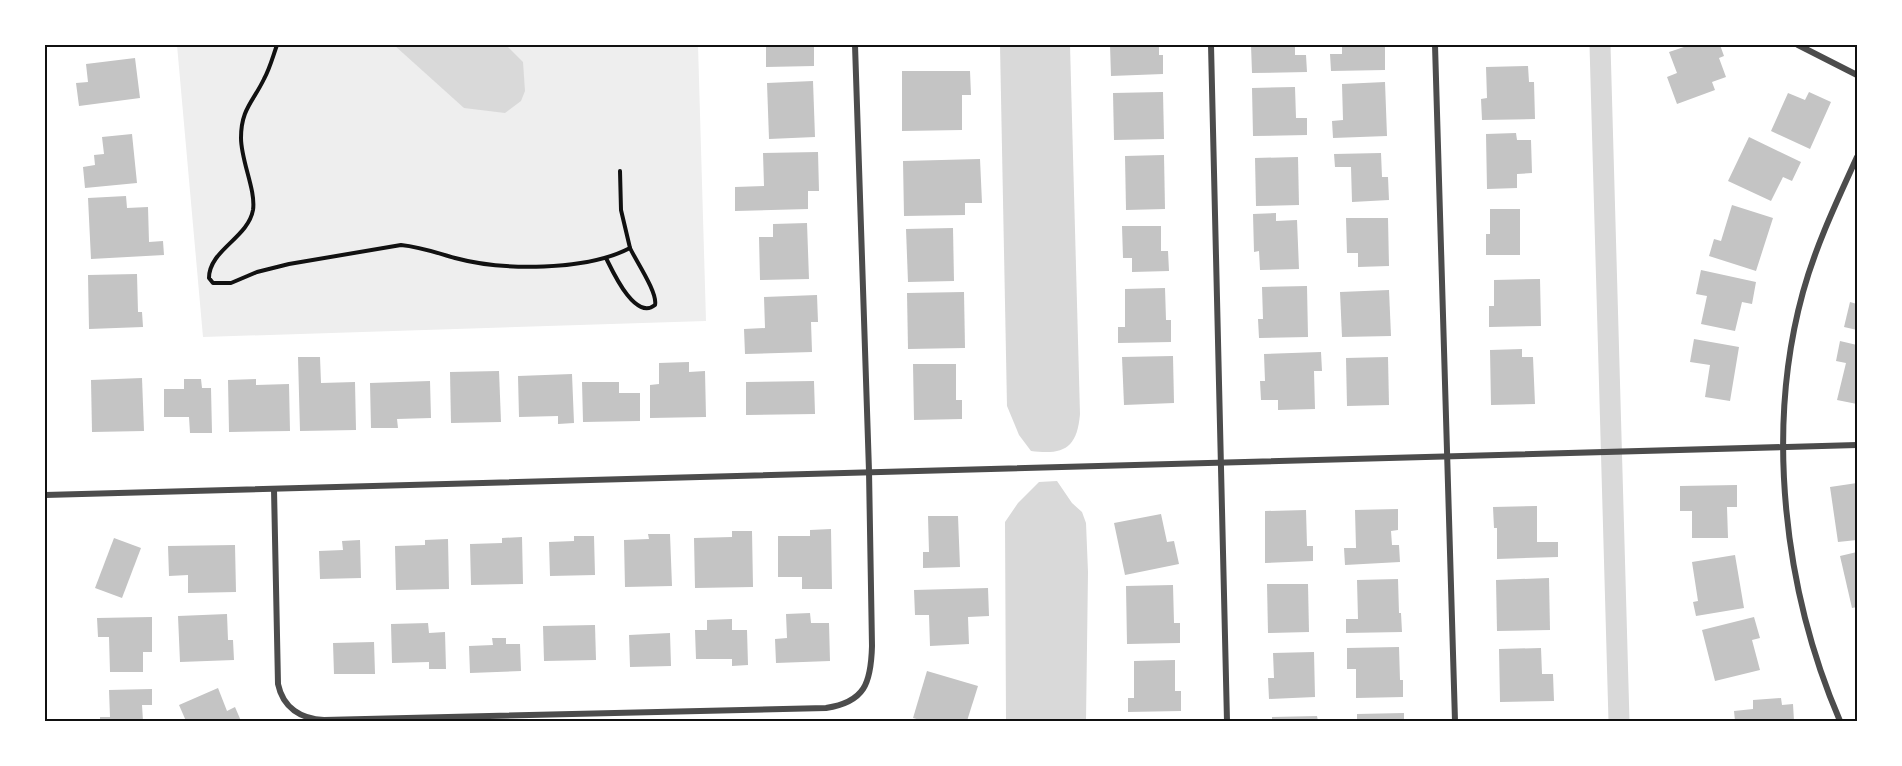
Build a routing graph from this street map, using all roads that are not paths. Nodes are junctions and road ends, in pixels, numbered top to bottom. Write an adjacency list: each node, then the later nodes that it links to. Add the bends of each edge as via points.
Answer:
1 (855, 45): 11 (street)
2 (1211, 45): 10 (street)
3 (1435, 45): 9 (street)
4 (1798, 45): 5 (street)
5 (1857, 75)
6 (1857, 157): 8 (street, via 1803,292 1791,351)
7 (1857, 445): 8 (street)
8 (1784, 447): 9 (street); 16 (street, via 1787,513 1798,590 1815,656)
9 (1447, 457): 10 (street); 15 (street)
10 (1219, 463): 11 (street); 14 (street)
11 (869, 471): 12 (street); 12 (street, via 871,673 863,690 851,701 826,708 308,718 292,710 278,684)
12 (274, 489): 13 (street)
13 (45, 495)
14 (1227, 721)
15 (1455, 721)
16 (1840, 721)

